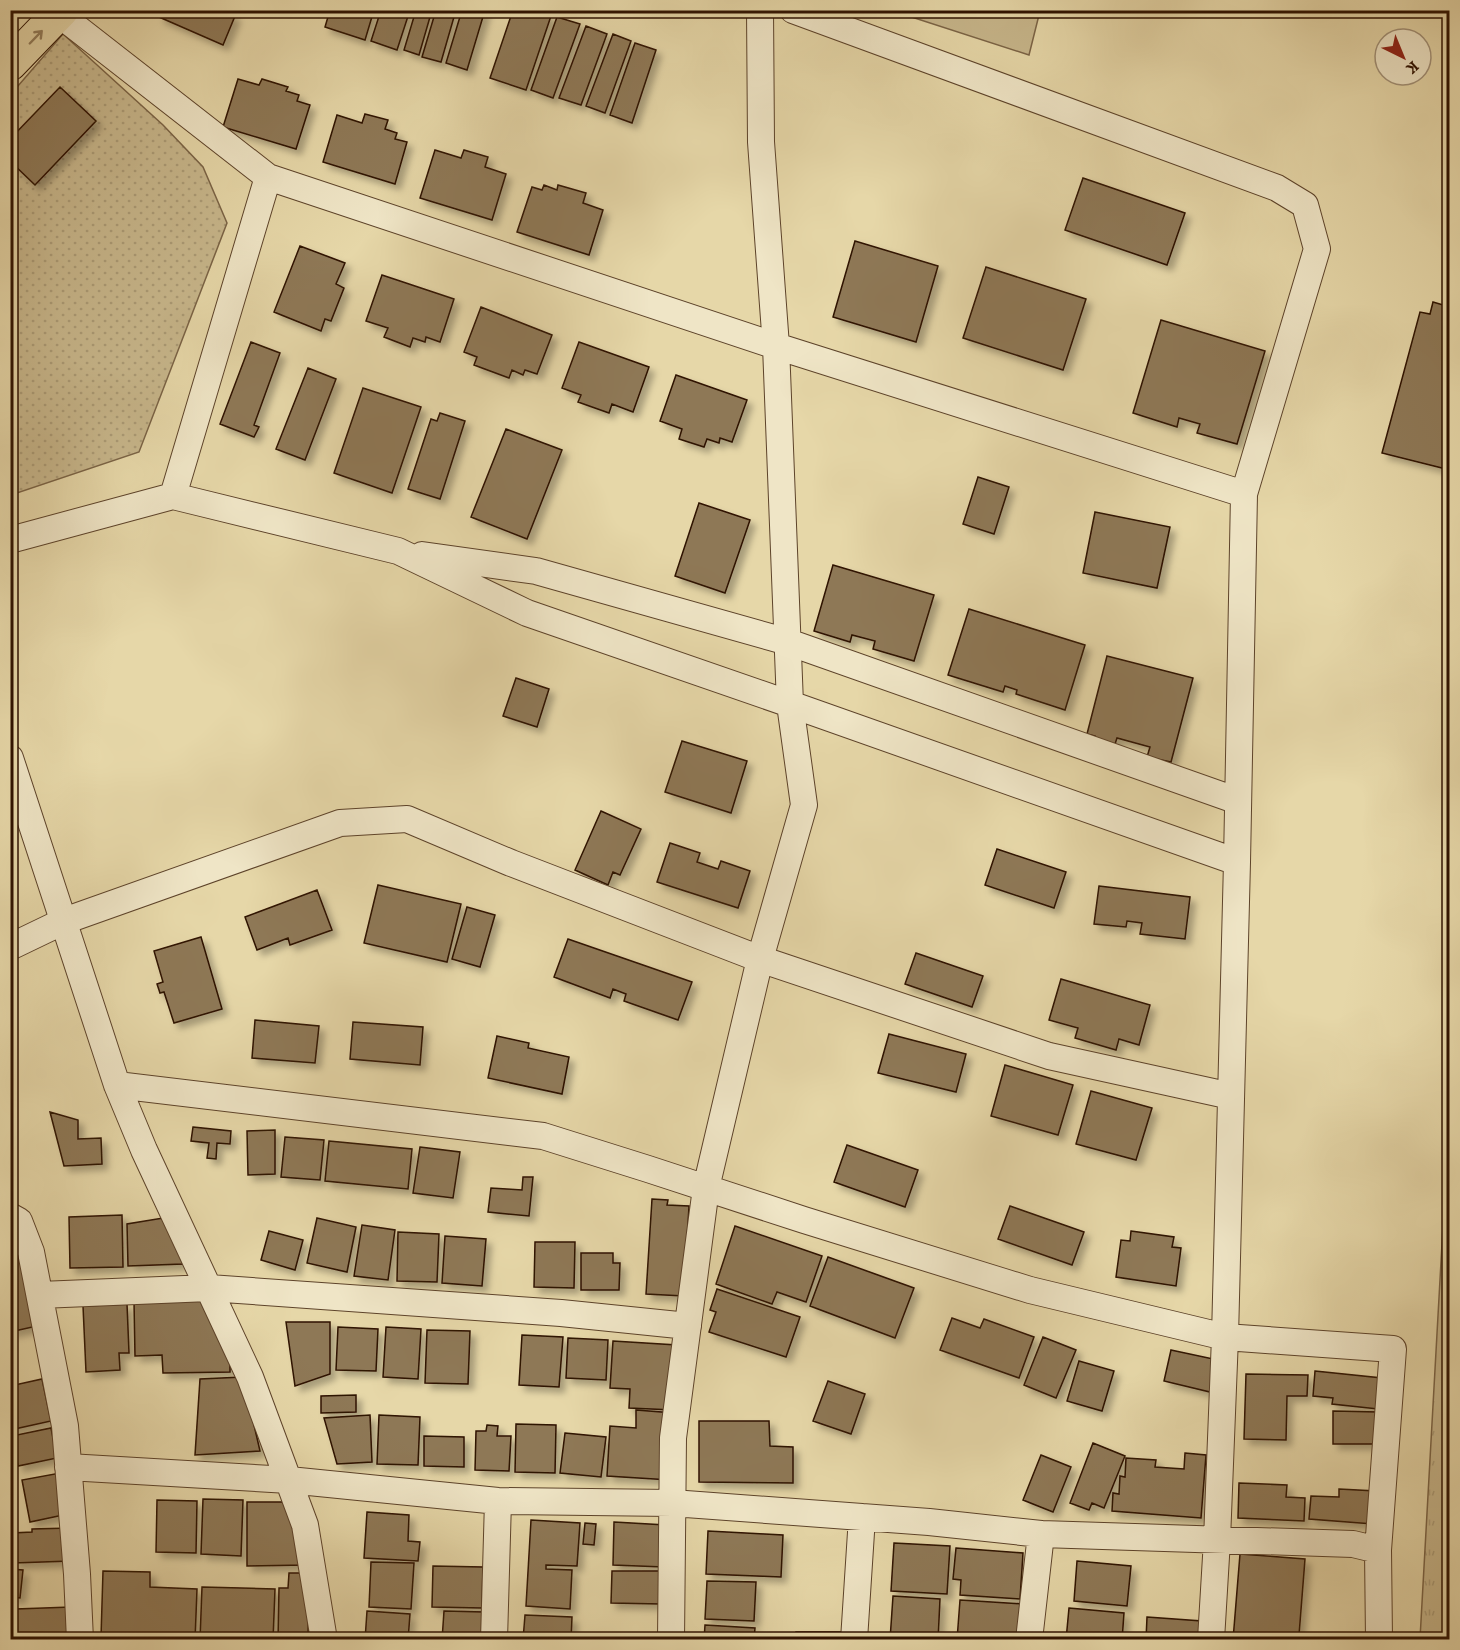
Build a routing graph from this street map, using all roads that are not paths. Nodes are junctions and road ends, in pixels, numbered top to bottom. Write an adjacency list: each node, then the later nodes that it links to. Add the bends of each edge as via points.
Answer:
1 (760, 10): 6 (street, via 761,142)
2 (793, 10): 7 (street, via 1277,188 1305,205 1317,249)
3 (61, 12): 4 (main road, one-way to 3); 5 (street)
4 (10, 63)
5 (268, 177): 6 (street); 8 (street)
6 (776, 346): 7 (street); 11 (street)
7 (1244, 494): 14 (street)
8 (173, 496): 9 (street); 10 (street)
9 (10, 540)
10 (398, 551): 11 (street, via 536,571); 12 (street, via 527,613)
11 (788, 642): 12 (street); 14 (street)
12 (790, 704): 15 (street); 18 (street, via 804,805)
13 (10, 758): 16 (street)
14 (1238, 801): 15 (street)
15 (1237, 862): 20 (street)
16 (64, 921): 17 (street); 18 (street, via 340,823 407,819); 19 (street)
17 (10, 947)
18 (760, 959): 20 (street, via 1049,1056); 21 (street)
19 (117, 1085): 21 (street, via 543,1136); 23 (street)
20 (1231, 1096): 26 (street)
21 (706, 1188): 25 (street); 26 (street, via 1030,1290)
22 (10, 1216): 24 (street, via 19,1221 31,1252)
23 (209, 1288): 24 (street); 25 (street); 28 (street, via 250,1377)
24 (40, 1295): 27 (street)
25 (688, 1326): 30 (street, via 673,1438)
26 (1224, 1337): 33 (street); 34 (street, via 1393,1349)
27 (68, 1467): 28 (street); 35 (street)
28 (289, 1480): 29 (street); 36 (street, via 305,1525)
29 (498, 1501): 30 (street); 37 (street)
30 (672, 1503): 31 (street); 38 (street)
31 (862, 1517): 32 (street); 39 (street)
32 (1041, 1534): 33 (street); 40 (street)
33 (1217, 1540): 34 (street, via 1353,1544); 41 (street)
34 (1378, 1550): 42 (street)
35 (80, 1640)
36 (324, 1640)
37 (494, 1640)
38 (671, 1640)
39 (854, 1640)
40 (1029, 1640)
41 (1211, 1640)
42 (1379, 1640)

